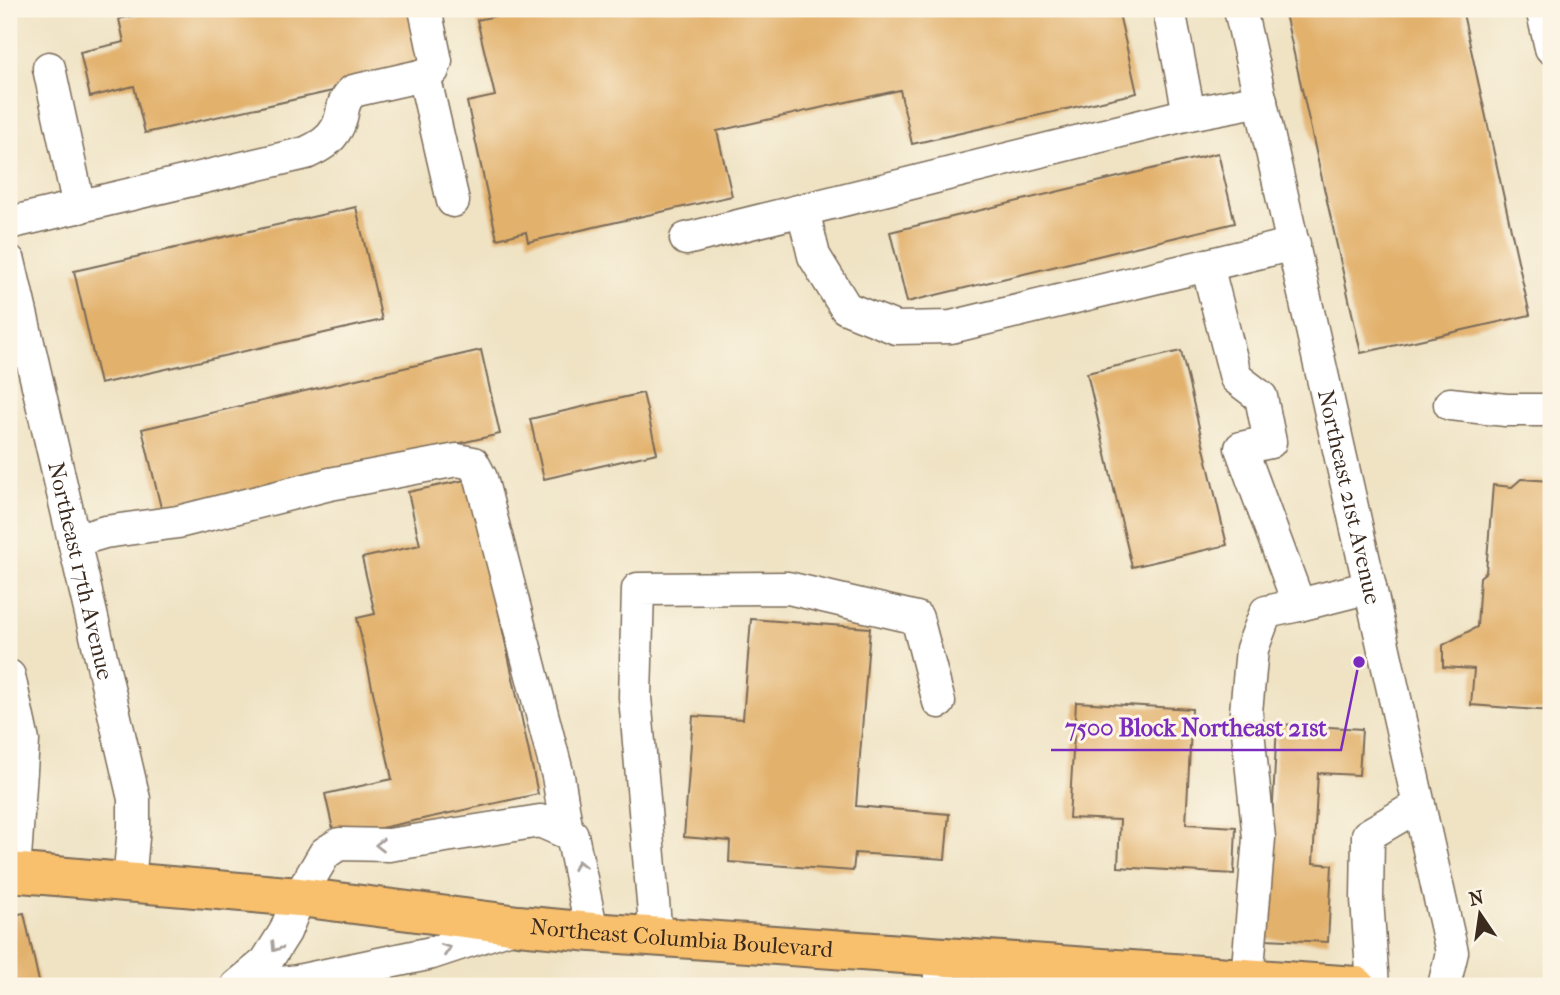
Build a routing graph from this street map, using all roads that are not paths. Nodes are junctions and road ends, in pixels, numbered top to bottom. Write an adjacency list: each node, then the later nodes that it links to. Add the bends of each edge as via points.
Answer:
1 (425, 9): 7 (street, via 436,61 433,70)
2 (1169, 9): 9 (street)
3 (1240, 9): 8 (street, Northeast 21st Avenue)
4 (1542, 9): 5 (street)
5 (1551, 48)
6 (49, 68): 11 (street)
7 (424, 75): 10 (street); 11 (street, via 353,91 345,98 339,126 325,144 306,153)
8 (1261, 100): 9 (street); 15 (street, Northeast 21st Avenue)
9 (1189, 114): 12 (street)
10 (453, 201)
11 (79, 207): 13 (street)
12 (803, 210): 14 (street); 17 (street, via 814,256 846,308 896,328 951,327)
13 (9, 223)
14 (686, 239)
15 (1294, 244): 17 (street); 21 (street, Northeast 21st Avenue)
16 (9, 261): 20 (street, Northeast 17th Avenue)
17 (1207, 265): 22 (street, via 1236,378 1261,397 1270,442 1241,448)
18 (1450, 404): 19 (street)
19 (1551, 410)
20 (74, 541): 27 (street, via 105,531 178,522 330,484 457,460 473,463 481,478 558,776); 29 (street, Northeast 17th Avenue, via 134,799)
21 (1370, 587): 22 (street); 26 (street, Northeast 21st Avenue)
22 (1299, 605): 36 (street, via 1266,612 1252,649 1246,712 1259,838)
23 (9, 676): 25 (street, via 23,741)
24 (939, 702): 33 (street, via 917,618 788,588 638,589 635,697)
25 (14, 805): 28 (street)
26 (1419, 806): 41 (street, via 1368,835); 42 (street, Northeast 21st Avenue, via 1452,951)
27 (567, 832): 30 (street, one-way to 30, via 540,821 389,845 339,844 325,853); 32 (street, one-way to 27, via 572,835)
28 (11, 872): 29 (main road, Northeast Columbia Boulevard)
29 (129, 882): 30 (main road, Northeast Columbia Boulevard)
30 (299, 897): 31 (main road, Northeast Columbia Boulevard); 38 (street, one-way to 38, via 266,962)
31 (518, 925): 32 (main road, Northeast Columbia Boulevard); 35 (street, one-way to 31)
32 (592, 932): 33 (main road, Northeast Columbia Boulevard)
33 (656, 936): 34 (main road, Northeast Columbia Boulevard)
34 (941, 972): 37 (main road, Northeast Columbia Boulevard)
35 (354, 978): 39 (street)
36 (1247, 979): 37 (main road, Northeast Columbia Boulevard); 40 (main road, Northeast Columbia Boulevard)
37 (1180, 980)
38 (237, 986)
39 (257, 986)
40 (1356, 986)
41 (1373, 986)
42 (1444, 986)

